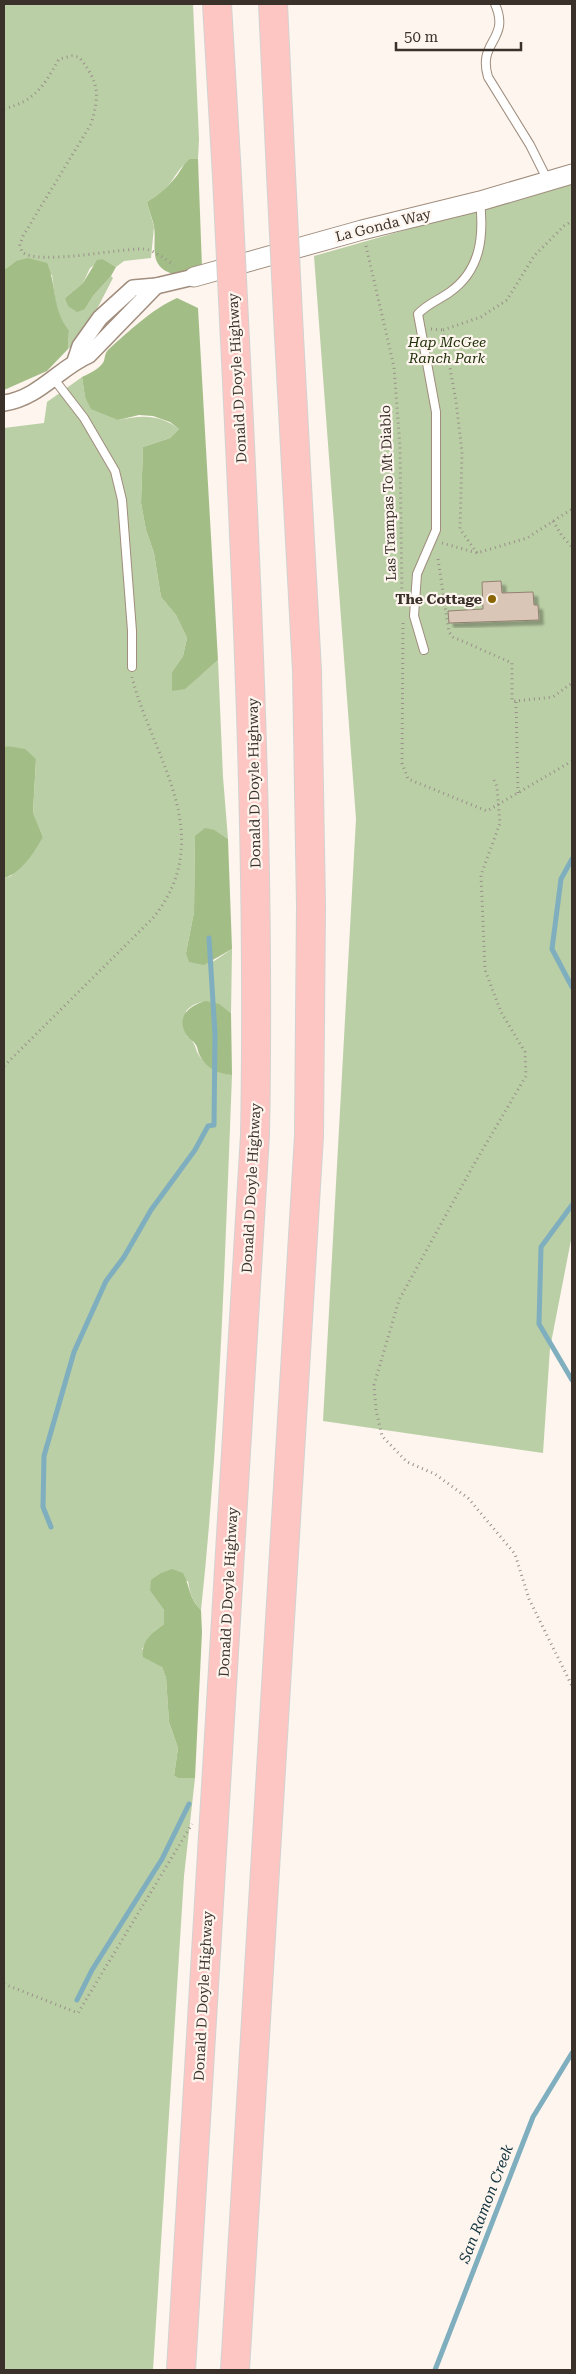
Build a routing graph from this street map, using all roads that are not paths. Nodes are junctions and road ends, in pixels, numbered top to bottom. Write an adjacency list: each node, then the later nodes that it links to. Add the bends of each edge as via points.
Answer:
1 (217, 4): 12 (highway, Donald D Doyle Highway, bridge, via 251,662 257,987 255,1135)
2 (273, 4): 13 (highway, bridge, via 307,671 311,906 309,1136)
3 (495, 4): 5 (lane, via 500,14 499,32 486,52 484,64 488,77)
4 (572, 174): 5 (street, La Gonda Way)
5 (548, 181): 6 (street, La Gonda Way)
6 (480, 201): 7 (street, La Gonda Way); 10 (lane, via 483,228 471,270 452,291 425,306 418,314 436,412 436,530 417,574 414,616)
7 (194, 277): 8 (street, via 133,288 106,312 80,346 75,361)
8 (54, 379): 9 (street, via 30,394); 11 (lane, via 84,418 115,471 122,500)
9 (4, 403)
10 (424, 650)
11 (132, 667)
12 (181, 2370)
13 (235, 2370)

